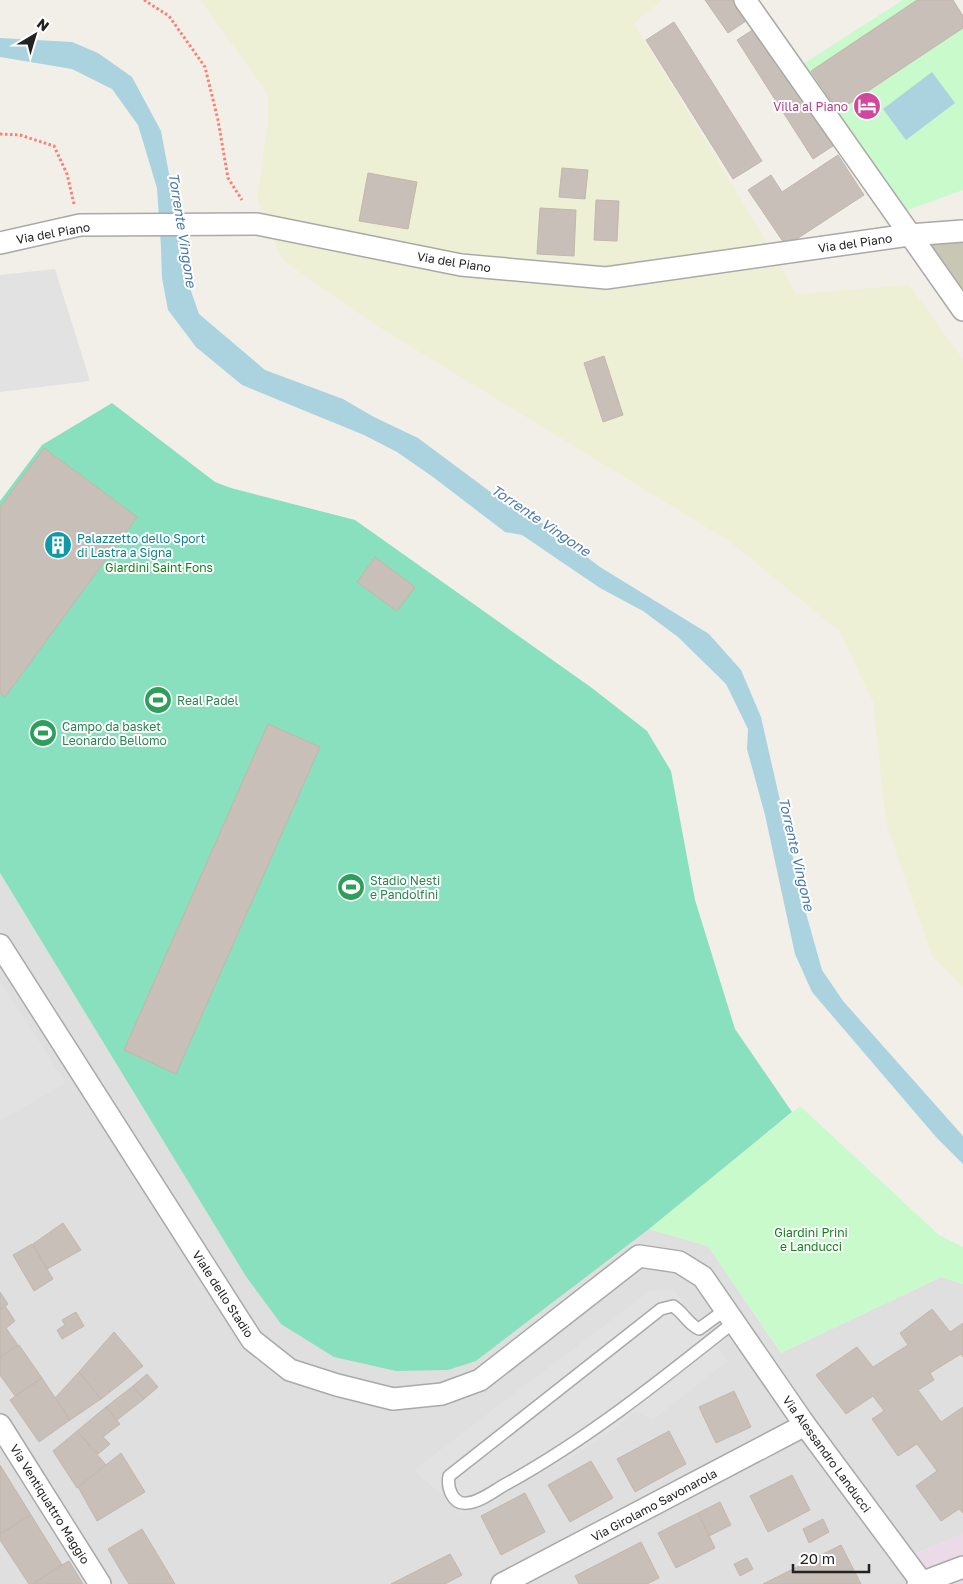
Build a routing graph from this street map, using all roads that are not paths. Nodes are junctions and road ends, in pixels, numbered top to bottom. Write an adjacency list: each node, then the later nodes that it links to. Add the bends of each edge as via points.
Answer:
1 (745, 0): 3 (street, Via del Piano)
2 (963, 231): 3 (street, Via del Piano)
3 (909, 235): 4 (street, Via del Piano, via 606,278 461,265 257,224 80,225); 5 (street)
4 (0, 243)
5 (963, 310)
6 (0, 945): 7 (street, Viale dello Stadio, via 252,1340 290,1370 392,1399 442,1394 480,1380 639,1256 679,1262 687,1267 703,1278)
7 (729, 1316): 7 (lane, via 699,1329 673,1306 661,1309 449,1476 451,1495 459,1502 478,1500 540,1465 601,1425); 9 (street, Via Alessandro Landucci)
8 (0, 1425): 12 (street, Via Ventiquattro Maggio)
9 (805, 1426): 11 (street, Via Alessandro Landucci); 13 (street, Via Girolamo Savonarola)
10 (963, 1567): 11 (street)
11 (921, 1583)
12 (100, 1584)
13 (502, 1584)

